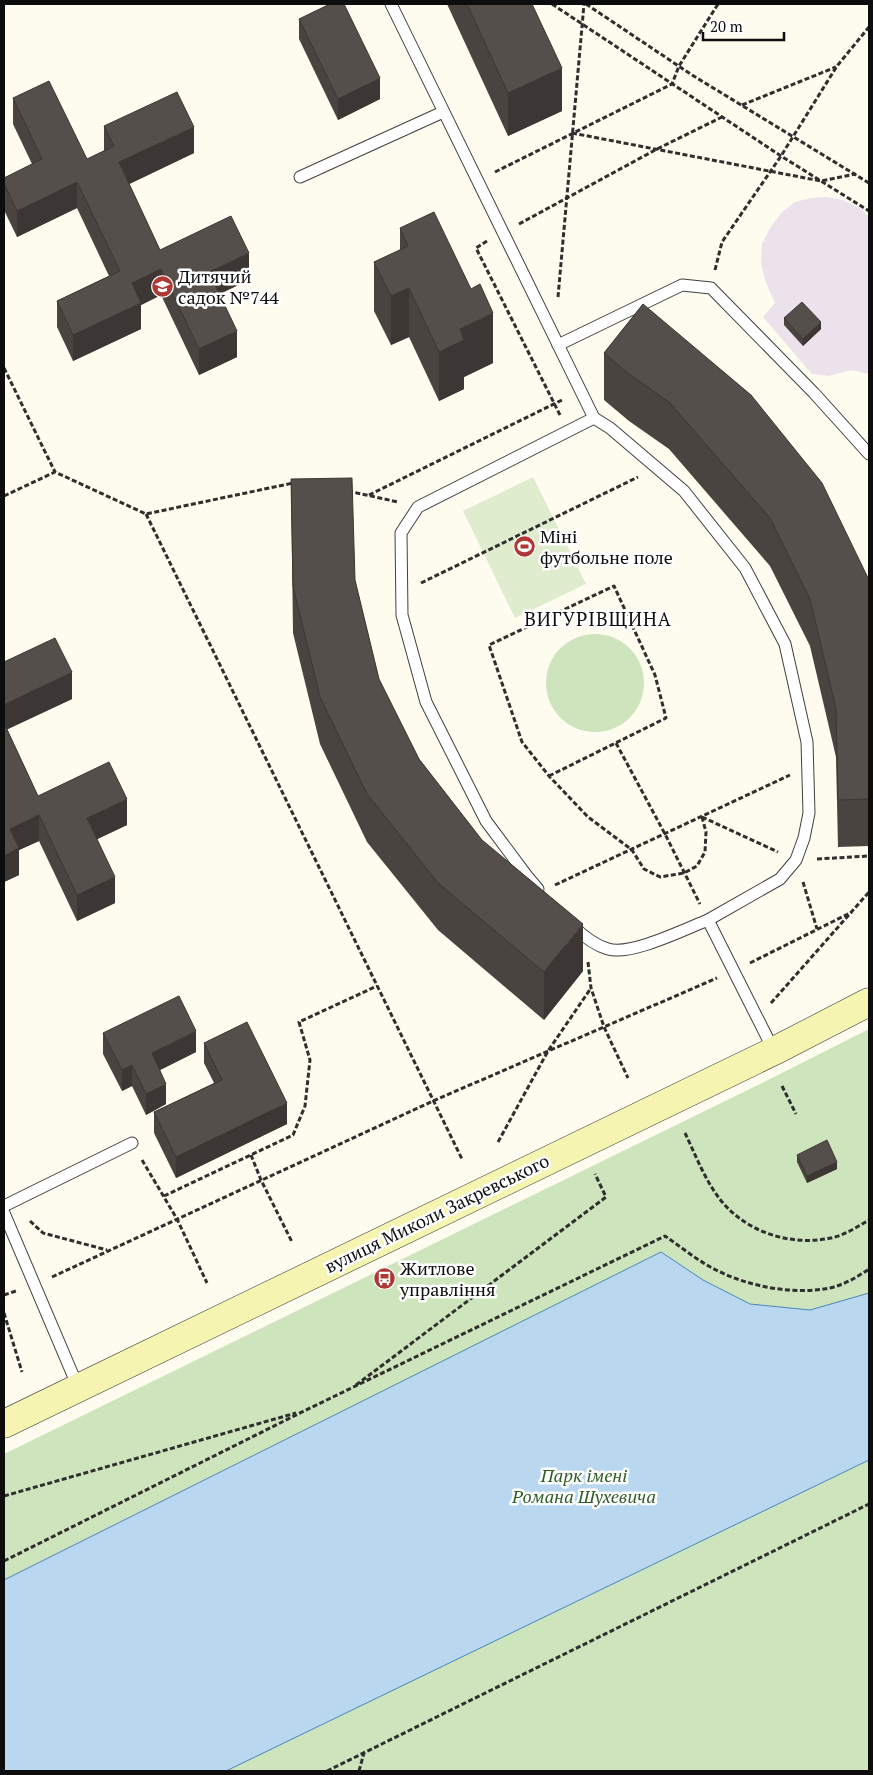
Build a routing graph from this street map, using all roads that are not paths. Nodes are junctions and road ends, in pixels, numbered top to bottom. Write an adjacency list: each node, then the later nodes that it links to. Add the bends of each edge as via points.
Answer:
1 (391, 4): 2 (lane)
2 (443, 112): 3 (lane); 4 (lane)
3 (300, 177)
4 (556, 342): 5 (lane); 6 (lane, via 682,285 711,288)
5 (594, 418): 7 (lane, via 418,507 401,533 402,614 426,702 486,821); 9 (lane, via 684,491 745,568 784,644 807,742 809,813 796,860 780,879)
6 (869, 454)
7 (544, 895)
8 (567, 919): 9 (lane, via 586,939 610,950 633,949)
9 (708, 920): 11 (lane)
10 (869, 1002): 11 (street, вулиця Миколи Закревського)
11 (774, 1051): 14 (street, вулиця Миколи Закревського)
12 (132, 1143): 13 (lane)
13 (5, 1207): 14 (lane)
14 (78, 1387): 15 (street, вулиця Миколи Закревського)
15 (4, 1424)

